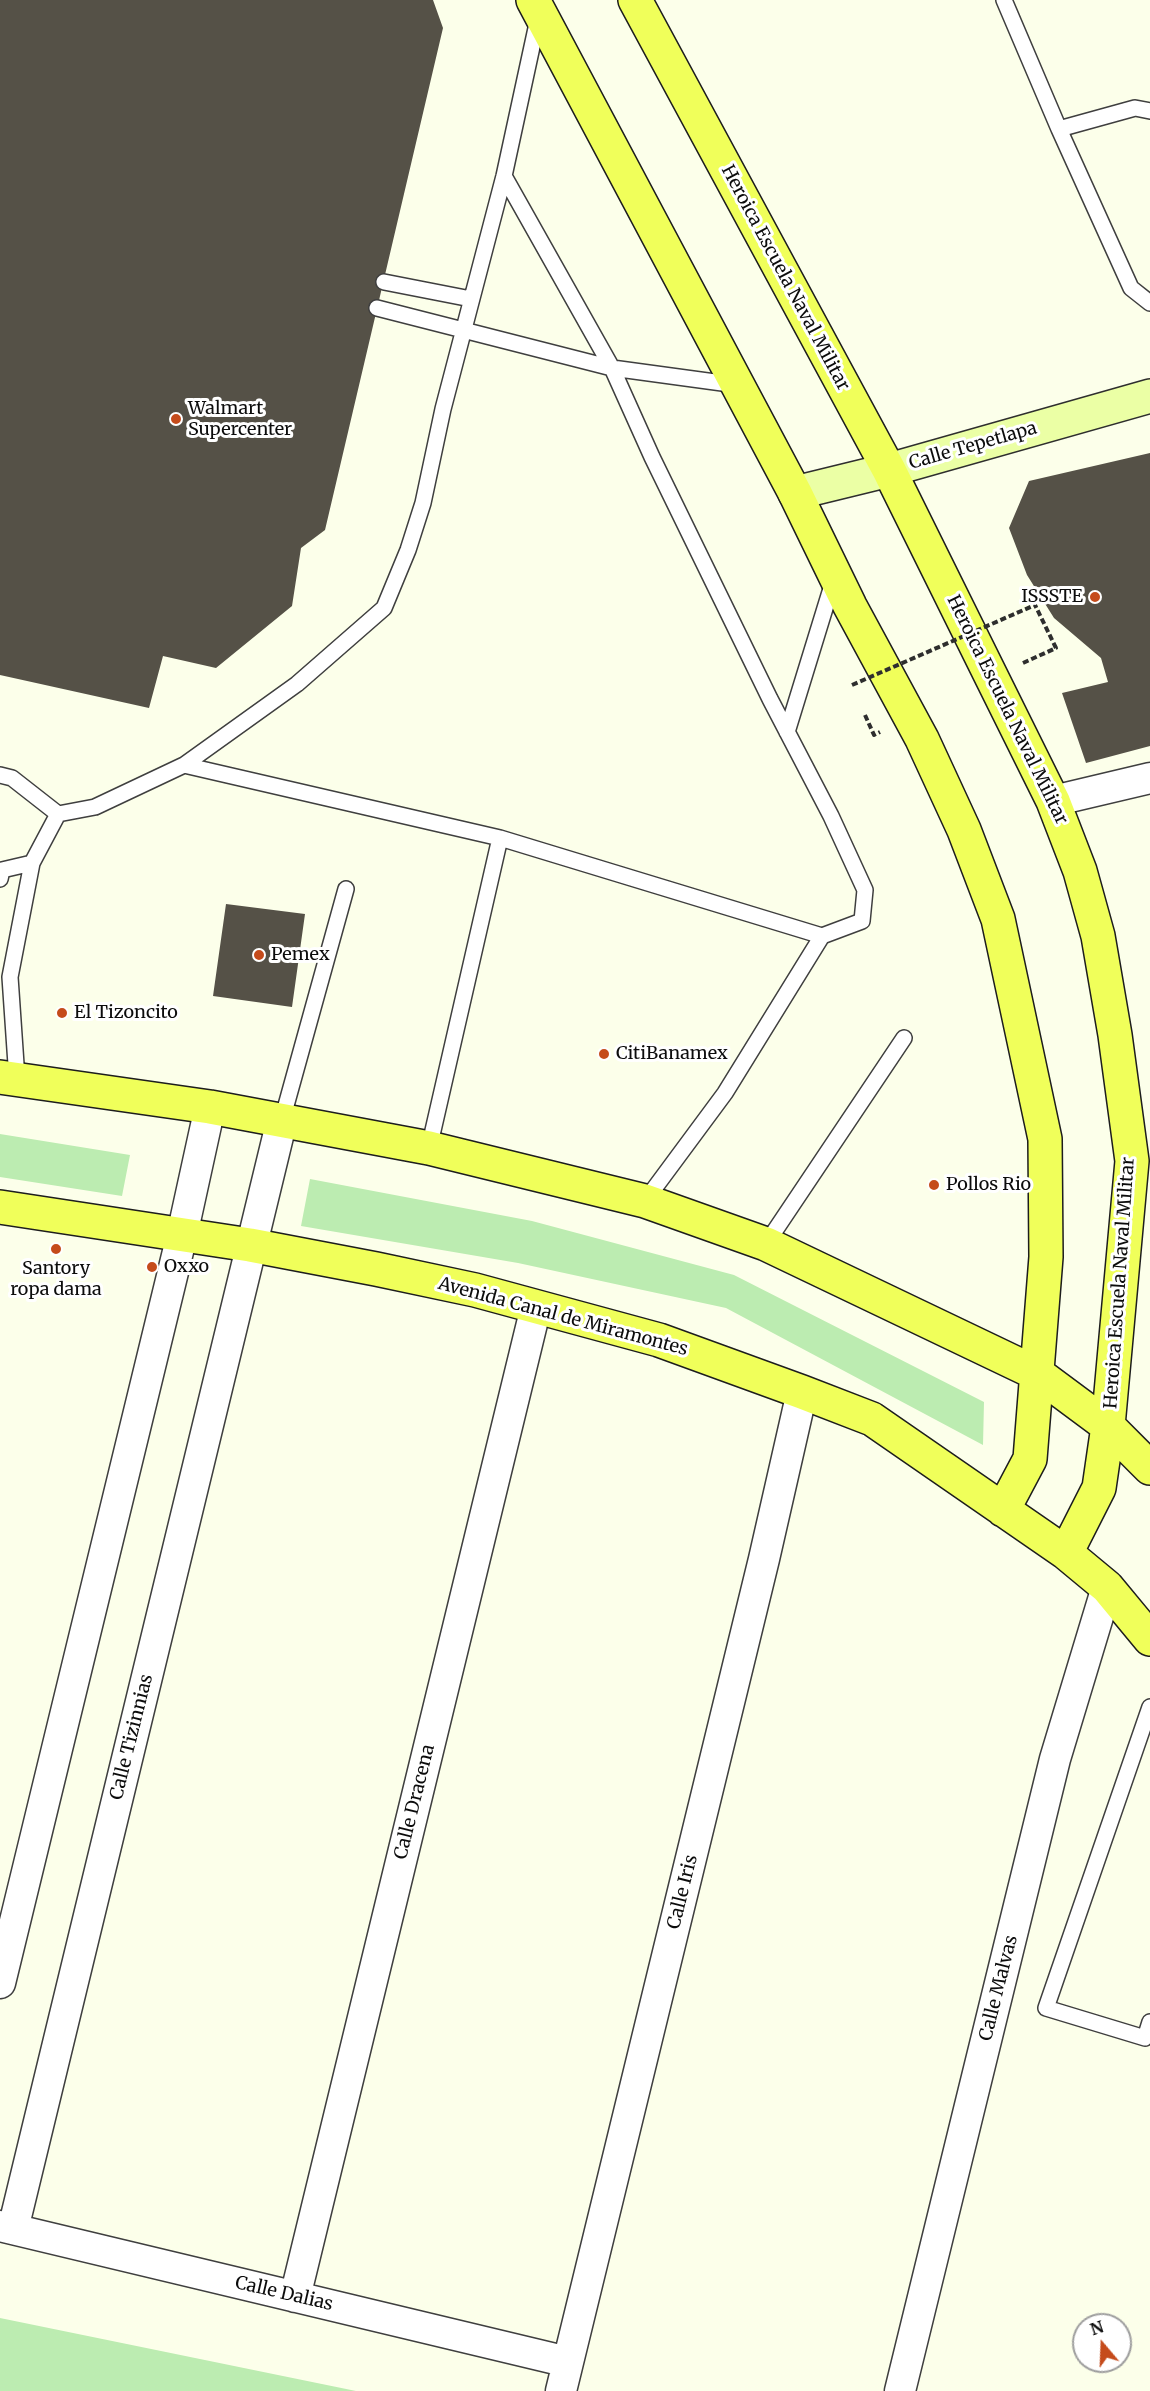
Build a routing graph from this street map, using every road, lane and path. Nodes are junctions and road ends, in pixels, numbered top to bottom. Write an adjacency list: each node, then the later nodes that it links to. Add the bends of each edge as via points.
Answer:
1 (635, 0): 15 (main road, Heroica Escuela Naval Militar)
2 (1004, 0): 5 (lane)
3 (536, 7): 6 (lane); 13 (main road)
4 (1150, 111): 5 (lane, via 1135,108)
5 (1059, 129): 9 (lane, via 1131,288)
6 (504, 176): 8 (lane); 12 (lane)
7 (384, 282): 8 (lane)
8 (471, 299): 11 (lane)
9 (1150, 303)
10 (377, 308): 11 (lane)
11 (463, 329): 12 (lane); 21 (lane, via 423,503 384,608 297,684)
12 (612, 368): 13 (lane); 20 (lane)
13 (737, 385): 16 (main road)
14 (1150, 396): 15 (street, Calle Tepetlapa)
15 (889, 470): 16 (street, Calle Tepetlapa); 18 (main road, Heroica Escuela Naval Militar)
16 (795, 493): 17 (main road)
17 (835, 576): 20 (lane); 42 (main road, via 922,739 964,830 998,919 1045,1139 1046,1257)
18 (992, 678): 19 (path, bridge, via 1056,648 1035,606); 24 (main road, Heroica Escuela Naval Militar)
19 (852, 685)
20 (787, 732): 30 (lane, via 865,890 862,921)
21 (184, 765): 25 (lane, via 95,807); 26 (lane)
22 (0, 775): 25 (lane, via 12,778)
23 (1150, 778): 24 (street)
24 (1053, 801): 44 (main road, Heroica Escuela Naval Militar, via 1080,871 1098,936 1132,1161)
25 (58, 814): 27 (lane)
26 (500, 838): 30 (lane); 35 (lane)
27 (32, 863): 28 (lane); 32 (lane, via 10,977)
28 (1, 875)
29 (346, 889): 34 (lane)
30 (822, 936): 36 (lane, via 725,1093)
31 (904, 1038): 39 (lane)
32 (8, 1078): 33 (main road)
33 (210, 1107): 34 (main road); 38 (street)
34 (282, 1120): 35 (main road); 40 (street, Calle Tizinnias)
35 (429, 1148): 36 (main road)
36 (645, 1202): 39 (main road)
37 (0, 1207): 38 (main road, Avenida Canal de Miramontes)
38 (182, 1235): 40 (main road, Avenida Canal de Miramontes); 51 (street)
39 (766, 1244): 42 (main road)
40 (250, 1245): 41 (main road, Avenida Canal de Miramontes, via 475,1290); 53 (street, Calle Tizinnias)
41 (536, 1307): 43 (main road, Avenida Canal de Miramontes, via 659,1340); 54 (street, Calle Dracena)
42 (1038, 1374): 44 (main road); 46 (main road, via 1030,1459)
43 (802, 1392): 46 (main road, Avenida Canal de Miramontes, via 872,1419); 55 (street, Calle Iris)
44 (1108, 1426): 45 (main road); 47 (main road, Heroica Escuela Naval Militar, via 1099,1488)
45 (1150, 1468)
46 (1003, 1510): 47 (main road, Avenida Canal de Miramontes)
47 (1066, 1554): 48 (main road, Avenida Canal de Miramontes)
48 (1107, 1587): 49 (main road, Avenida Canal de Miramontes); 57 (street, Calle Malvas, via 1055,1759)
49 (1150, 1639)
50 (1150, 1707): 52 (lane, via 1046,2008 1145,2038)
51 (0, 1983)
52 (1150, 2022)
53 (7, 2228): 54 (street, Calle Dalias)
54 (295, 2297): 55 (street, Calle Dalias)
55 (568, 2362): 56 (street, Calle Iris)
56 (561, 2391)
57 (900, 2391)

